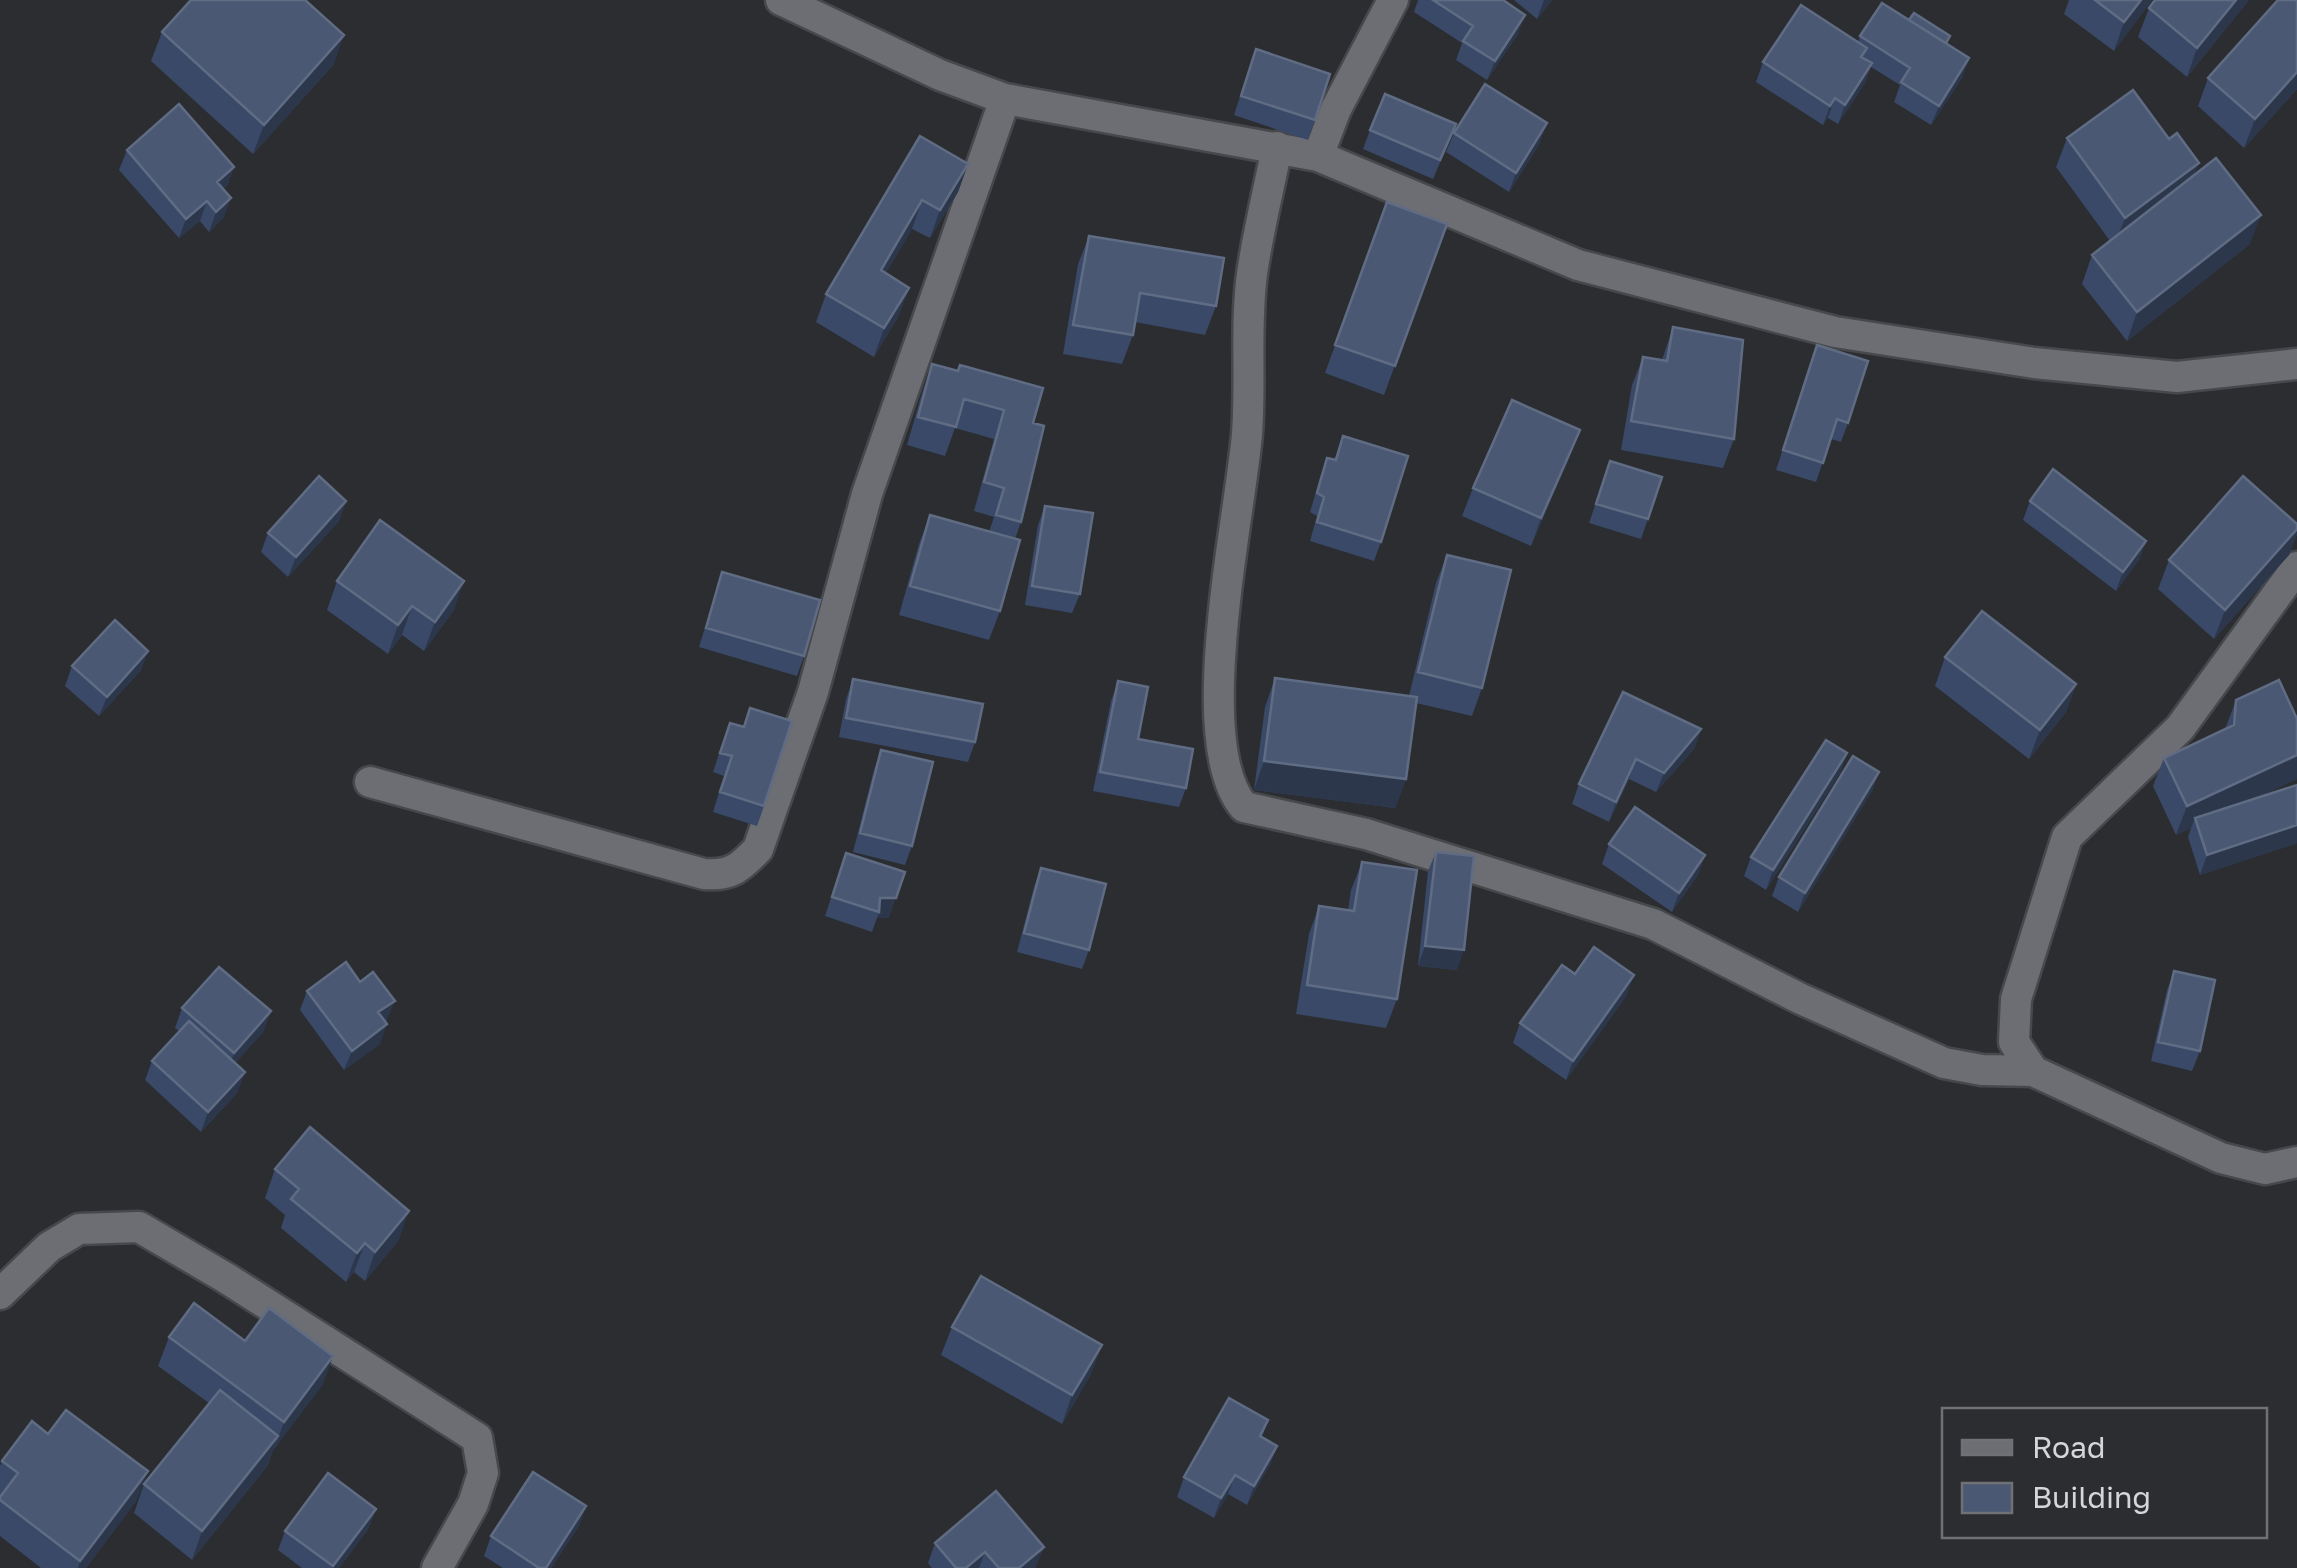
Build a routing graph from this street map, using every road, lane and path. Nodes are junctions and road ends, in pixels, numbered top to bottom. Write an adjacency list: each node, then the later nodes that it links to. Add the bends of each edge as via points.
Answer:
1 (780, 0): 3 (street)
2 (1393, 0): 5 (street)
3 (1005, 99): 4 (street); 8 (street, via 867,494 813,692 758,850 725,875 704,874)
4 (1277, 147): 5 (street); 9 (street, via 1252,276 1247,434 1219,647 1223,762 1231,792 1244,807 1366,834 1653,924 1944,1064)
5 (1318, 156): 6 (street, via 1578,265 1835,332 2177,377)
6 (2297, 364)
7 (2297, 567): 9 (street, via 2180,728 2067,837 2016,998 2014,1042)
8 (370, 782)
9 (2033, 1071): 10 (street, via 2221,1158 2265,1170)
10 (2297, 1162)
11 (0, 1294): 12 (street, via 49,1247 103,1226 139,1227 226,1278 477,1438 483,1473)
12 (437, 1568)

